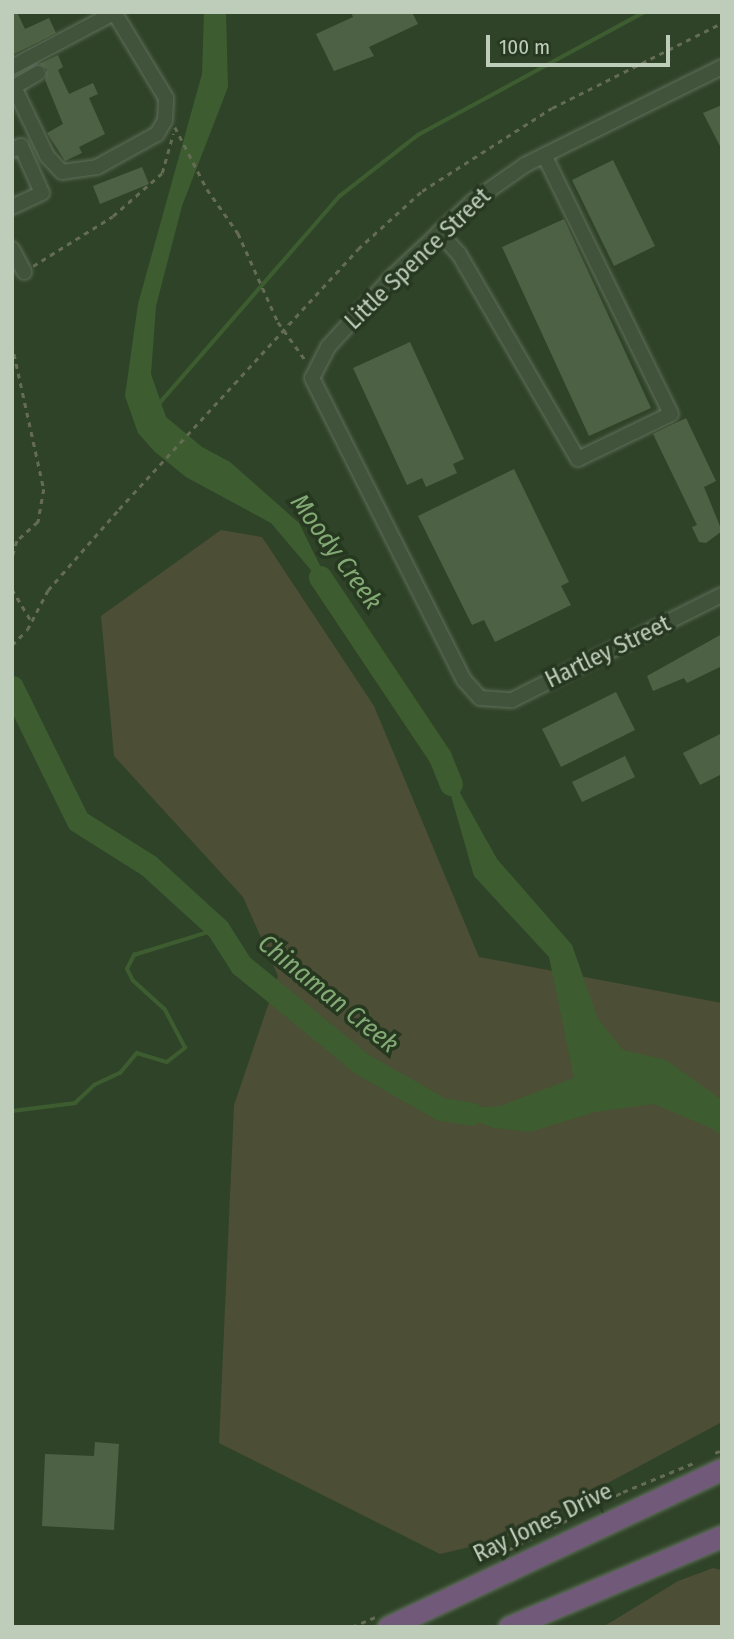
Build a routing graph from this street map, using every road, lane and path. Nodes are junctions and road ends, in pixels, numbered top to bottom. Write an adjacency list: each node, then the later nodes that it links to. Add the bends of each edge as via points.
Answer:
1 (114, 12): 3 (street); 6 (street, via 163,89)
2 (722, 23): 14 (path, via 552,108 422,191 358,250)
3 (12, 67)
4 (722, 67): 9 (street, Little Spence Street)
5 (38, 73): 6 (street, via 14,87 57,169 77,172 138,147 158,134)
6 (166, 113): 7 (path)
7 (175, 126): 13 (path, via 162,173 113,216); 14 (path, via 206,189 238,233)
8 (12, 150): 10 (street, via 21,146 42,193)
9 (544, 155): 11 (street, Little Spence Street, via 472,202); 11 (street, via 671,415 578,459 459,254)
10 (12, 207)
11 (439, 232): 16 (street, Little Spence Street, via 384,286)
12 (12, 248): 13 (street)
13 (24, 272)
14 (285, 331): 16 (path); 20 (path, via 48,590)
15 (12, 344): 17 (path, via 44,489 38,522 17,541)
16 (314, 368): 19 (street, Hartley Street, via 314,387 469,690 491,701 512,700)
17 (12, 558)
18 (12, 589): 20 (path)
19 (722, 595)
20 (32, 621): 21 (path)
21 (14, 643)
22 (722, 1469): 23 (highway, Ray Jones Drive)
23 (698, 1470): 25 (path, via 623,1492); 26 (highway, Ray Jones Drive)
24 (713, 1539): 28 (highway)
25 (489, 1560)
26 (387, 1619): 27 (path)
27 (352, 1627)
28 (509, 1627)

